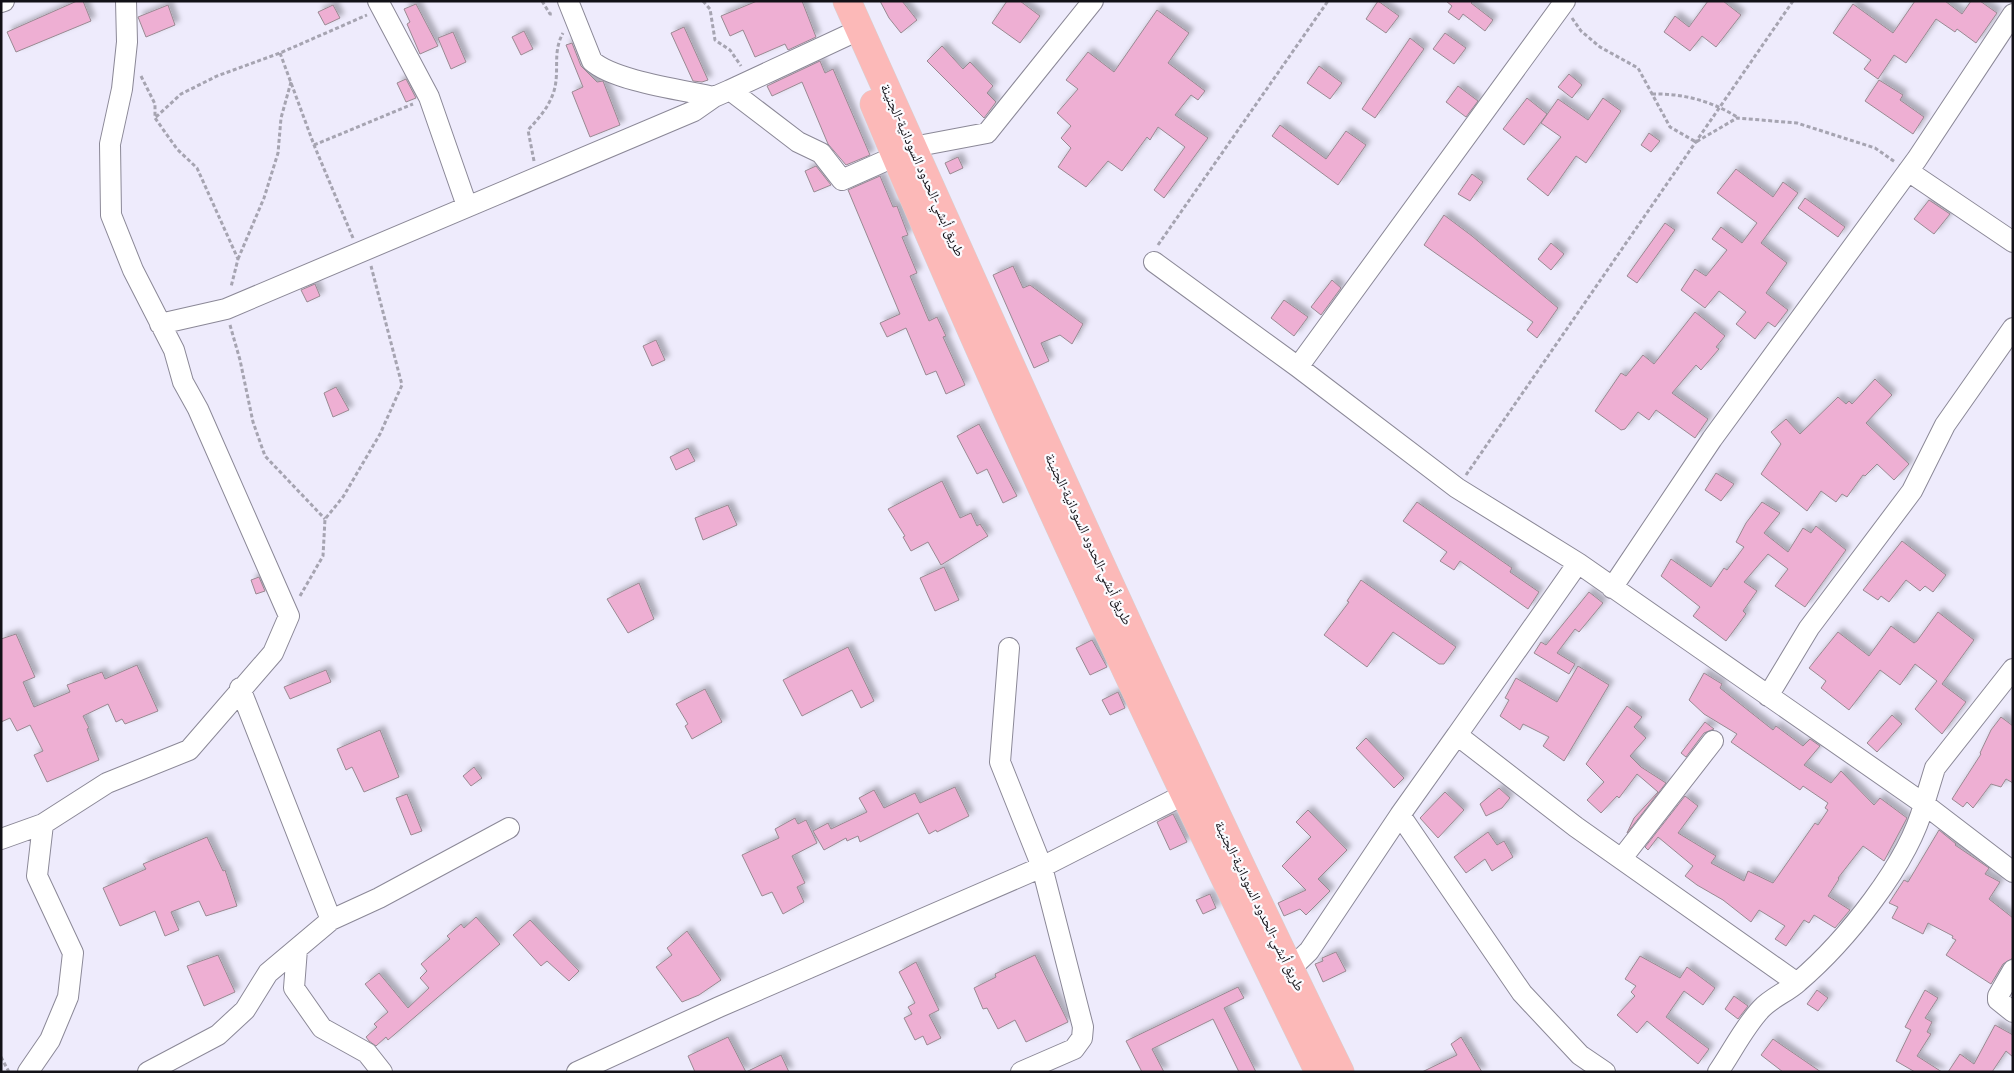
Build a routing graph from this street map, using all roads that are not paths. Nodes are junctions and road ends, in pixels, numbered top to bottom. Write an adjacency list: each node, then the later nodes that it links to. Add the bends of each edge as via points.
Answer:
1 (126, 1): 18 (street, via 122,89 110,144 111,215)
2 (831, 1): 11 (highway)
3 (847, 1): 13 (highway, طريق أبشي-الحدود السودانية-الجنينة)
4 (1094, 1): 13 (street, via 987,133)
5 (2002, 1): 9 (street)
6 (380, 5): 15 (street, via 429,97)
7 (1567, 8): 20 (street)
8 (570, 9): 12 (street, via 592,61 599,67 621,76)
9 (2013, 9)
10 (2013, 14): 14 (street)
11 (846, 36): 12 (street); 13 (highway)
12 (722, 94): 13 (street, via 821,154 842,180); 15 (street, via 694,111)
13 (904, 151): 29 (highway, طريق أبشي-الحدود السودانية-الجنينة, via 1005,356)
14 (1908, 171): 16 (street); 22 (street, via 1712,439)
15 (467, 206): 18 (street, via 226,308)
16 (2013, 242)
17 (1153, 257): 20 (street)
18 (160, 324): 25 (street, via 289,616 273,653)
19 (2013, 328): 26 (street, via 1945,425 1912,492 1810,628)
20 (1298, 367): 21 (street, via 1457,488)
21 (1578, 563): 22 (street); 27 (street)
22 (1612, 588): 26 (street)
23 (1009, 648): 36 (street, via 1000,762)
24 (2013, 668): 30 (street, via 1935,768)
25 (240, 688): 32 (street, via 188,750 108,783); 38 (street)
26 (1768, 696): 30 (street)
27 (1457, 735): 31 (street); 35 (street, via 1576,827)
28 (1713, 741): 35 (street)
29 (1194, 790): 36 (street); 41 (highway, طريق أبشي-الحدود السودانية-الجنينة)
30 (1924, 804): 37 (street); 42 (street, via 1918,828 1873,899 1841,941)
31 (1400, 815): 41 (street, via 1310,951); 51 (street, via 1522,993 1580,1055)
32 (43, 824): 34 (street); 44 (street, via 37,876 73,953 68,997 50,1040)
33 (509, 828): 38 (street)
34 (1, 839)
35 (1622, 858): 42 (street)
36 (1042, 867): 47 (street); 48 (street, via 1083,1032 1074,1049)
37 (2013, 872)
38 (331, 920): 39 (street)
39 (297, 949): 45 (street, via 268,972 246,1010 218,1035); 46 (street, via 294,988 322,1028 367,1053)
40 (2013, 970): 43 (street, via 1998,996 1998,1000)
41 (1283, 977): 49 (highway); 50 (highway, طريق أبشي-الحدود السودانية-الجنينة)
42 (1797, 983): 52 (street, via 1761,1008)
43 (2013, 1012)
44 (28, 1072)
45 (148, 1072)
46 (382, 1072)
47 (576, 1072)
48 (1021, 1072)
49 (1319, 1072)
50 (1340, 1072)
51 (1605, 1072)
52 (1718, 1072)

